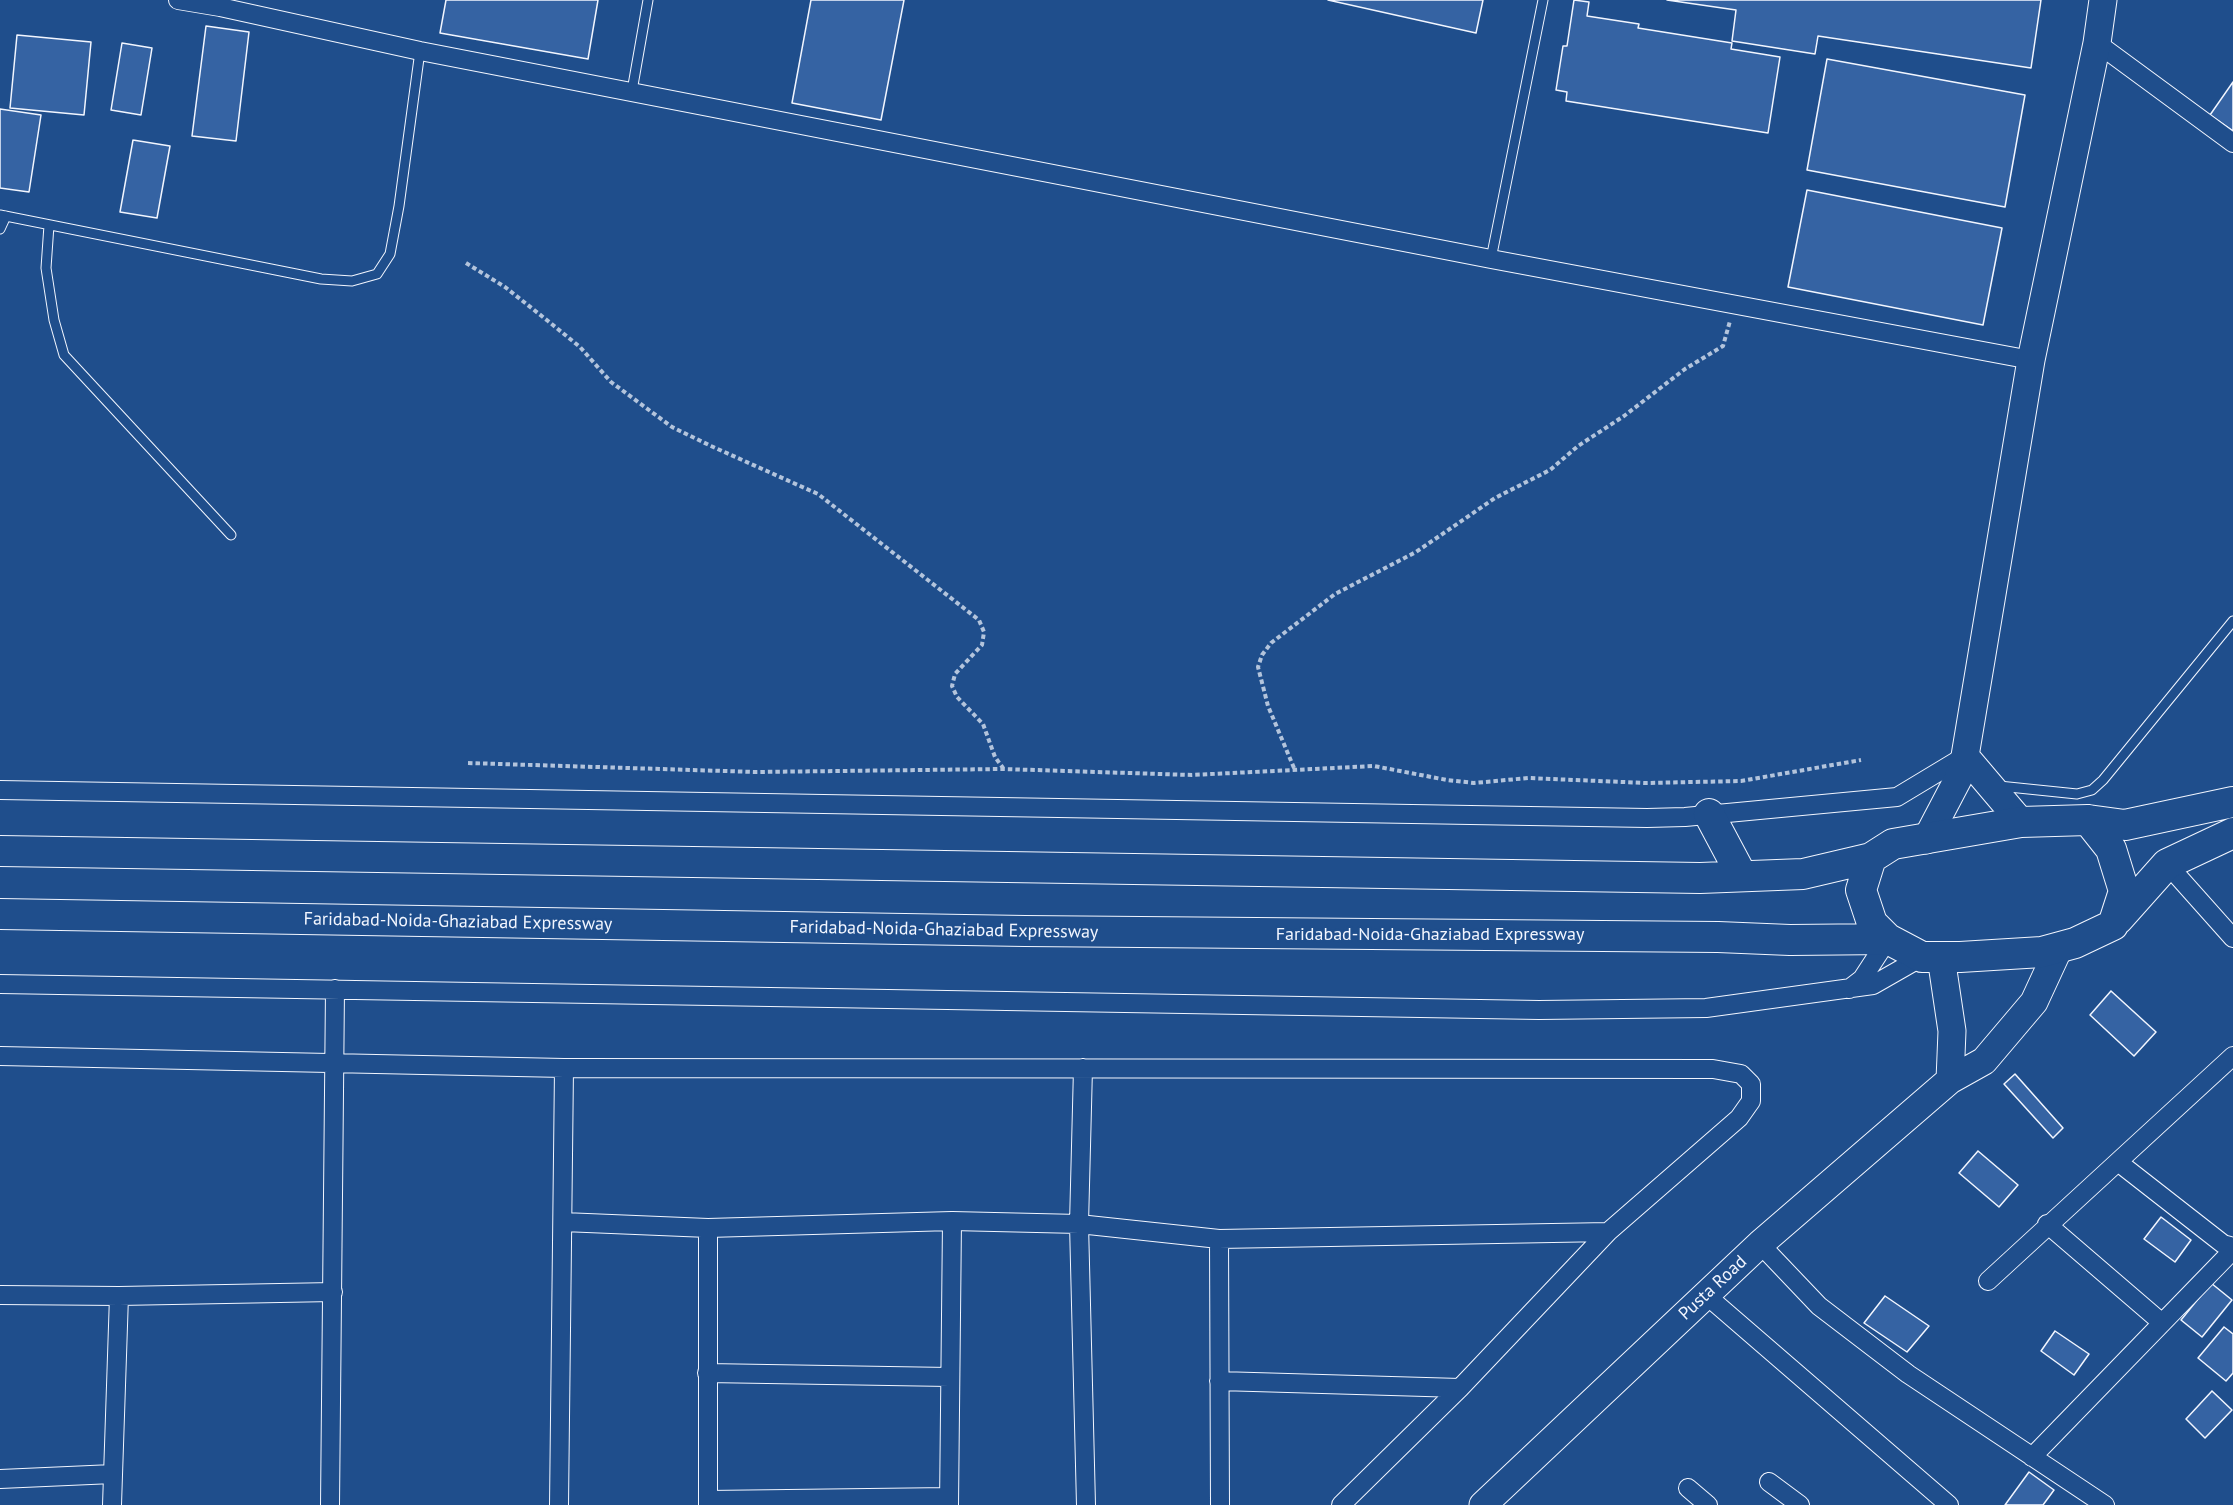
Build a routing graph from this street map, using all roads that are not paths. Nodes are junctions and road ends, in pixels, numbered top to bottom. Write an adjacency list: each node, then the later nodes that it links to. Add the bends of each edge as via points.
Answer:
1 (178, 0): 5 (street)
2 (648, 0): 8 (lane)
3 (1543, 0): 13 (lane)
4 (2103, 0): 6 (street)
5 (220, 3): 7 (street)
6 (2097, 43): 9 (street); 14 (street)
7 (420, 51): 8 (street); 11 (lane, via 390,254 376,274 352,281 321,279)
8 (632, 92): 13 (street)
9 (2233, 143)
10 (3, 216): 11 (lane); 12 (lane)
11 (49, 225): 15 (lane, via 45,268 64,355)
12 (0, 229)
13 (1491, 259): 14 (street)
14 (2031, 360): 17 (street)
15 (231, 535)
16 (2233, 621): 18 (lane, via 2092,790 2077,794)
17 (1965, 756): 18 (street); 21 (street, via 1897,797); 25 (street, via 1958,779)
18 (1988, 784): 23 (street)
19 (0, 790): 21 (street, via 1623,818)
20 (2219, 805): 22 (main road, via 2125,825)
21 (1709, 814): 29 (main road)
22 (2088, 820): 23 (main road); 31 (main road, via 2111,849 2124,891)
23 (2021, 822): 25 (main road)
24 (2233, 832): 28 (main road)
25 (1926, 840): 27 (main road, via 1893,844)
26 (0, 851): 29 (main road)
27 (1871, 858): 29 (main road, via 1803,874); 33 (main road, Faridabad-Noida-Ghaziabad Expressway, via 1861,890 1872,923)
28 (2167, 864): 31 (main road); 32 (street)
29 (1742, 876)
30 (0, 914): 33 (main road, Faridabad-Noida-Ghaziabad Expressway, via 1024,931)
31 (2113, 925): 34 (main road)
32 (2233, 938)
33 (1888, 939): 35 (main road, Faridabad-Noida-Ghaziabad Expressway); 38 (street, via 1862,979)
34 (2059, 948): 35 (main road); 44 (street, Pusta Road, via 2034,1002 1984,1061)
35 (1932, 957): 38 (street, via 1873,986); 44 (street, via 1952,1031)
36 (0, 984): 37 (street)
37 (335, 989): 38 (street, via 1539,1010 1706,1008); 41 (street)
38 (1849, 989)
39 (0, 1056): 41 (street)
40 (2233, 1056): 45 (street)
41 (334, 1061): 42 (street); 56 (street)
42 (564, 1068): 43 (street); 47 (street)
43 (1083, 1068): 48 (street); 51 (street, via 1701,1069 1741,1074 1751,1084 1751,1101 1739,1118)
44 (1950, 1080): 53 (street, Pusta Road)
45 (2118, 1162): 49 (street); 54 (street)
46 (952, 1221): 48 (street); 50 (street); 62 (street)
47 (562, 1222): 50 (street); 75 (street)
48 (1079, 1224): 52 (street); 76 (street)
49 (2047, 1224): 55 (street); 60 (street)
50 (708, 1228): 61 (street)
51 (1608, 1232): 52 (street); 64 (street)
52 (1219, 1239): 63 (street)
53 (1760, 1244): 57 (street, Pusta Road); 65 (street, via 1819,1305 1908,1374)
54 (2233, 1248): 60 (street)
55 (1988, 1281)
56 (333, 1292): 59 (street); 74 (street)
57 (1706, 1294): 79 (street, Pusta Road); 82 (street)
58 (0, 1295): 59 (street)
59 (119, 1296): 66 (street)
60 (2161, 1322): 65 (street)
61 (707, 1372): 62 (street); 71 (street)
62 (949, 1377): 70 (street)
63 (1219, 1381): 64 (street); 77 (street)
64 (1460, 1388): 78 (street)
65 (2032, 1456): 83 (street)
66 (113, 1474): 67 (street); 73 (street)
67 (0, 1479)
68 (1769, 1482): 81 (street)
69 (1688, 1488): 80 (street)
70 (949, 1501): 72 (street)
71 (708, 1502): 72 (street)
72 (820, 1502)
73 (112, 1505)
74 (330, 1505)
75 (559, 1505)
76 (1086, 1505)
77 (1220, 1505)
78 (1341, 1505)
79 (1484, 1505)
80 (1708, 1505)
81 (1800, 1505)
82 (1949, 1505)
83 (2105, 1505)

